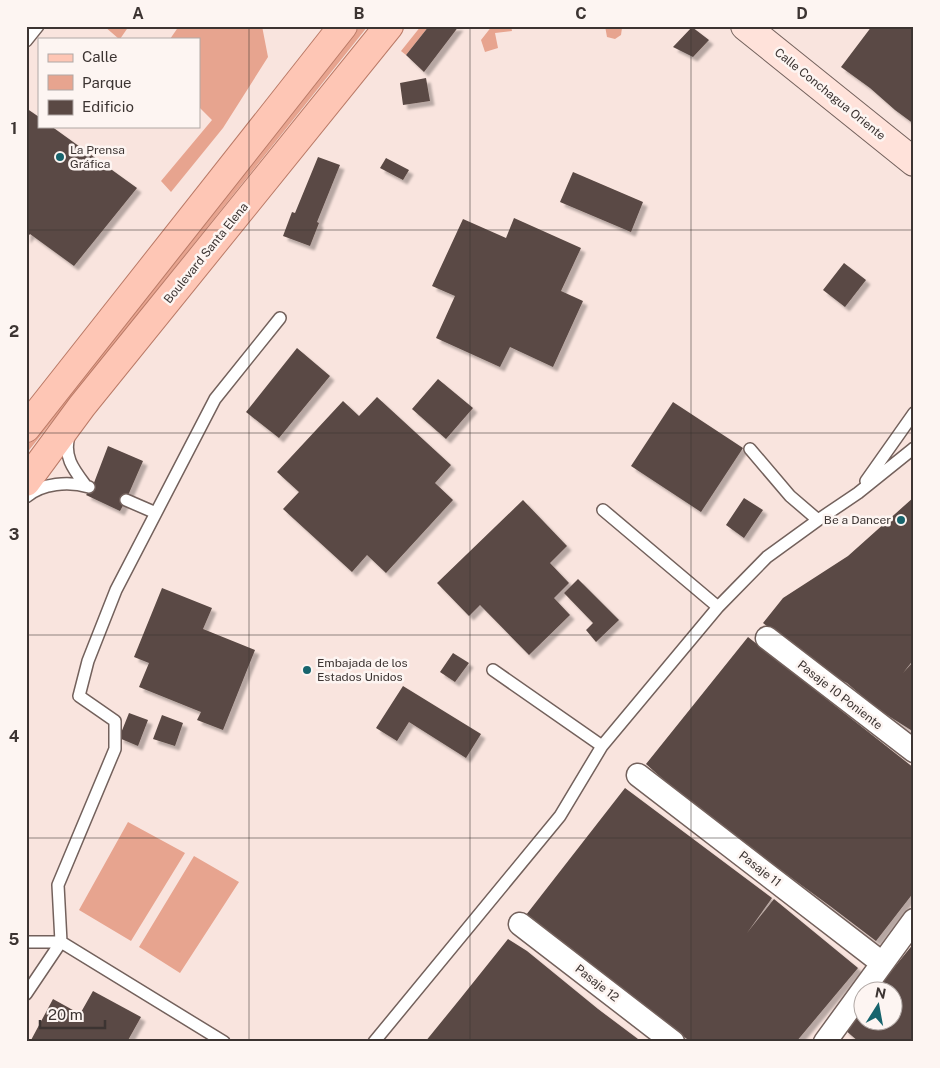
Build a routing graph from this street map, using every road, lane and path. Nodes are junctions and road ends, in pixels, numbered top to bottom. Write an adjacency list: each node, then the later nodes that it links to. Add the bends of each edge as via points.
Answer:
1 (38, 26): 5 (lane)
2 (343, 26): 10 (main road)
3 (389, 26): 8 (main road, Boulevard Santa Elena)
4 (746, 26): 6 (street, Calle Conchagua Oriente)
5 (26, 41)
6 (914, 162)
7 (280, 318): 18 (lane, via 215,399)
8 (82, 406): 13 (main road, Boulevard Santa Elena); 15 (lane, via 66,445 72,466 89,487 58,484 31,492)
9 (914, 412): 14 (lane)
10 (26, 428)
11 (914, 448): 14 (lane)
12 (750, 449): 19 (lane, via 790,496)
13 (26, 482)
14 (858, 493): 19 (lane)
15 (26, 497)
16 (126, 500): 18 (lane)
17 (603, 510): 20 (lane)
18 (156, 513): 29 (lane, via 116,590 88,661 79,696 115,721 116,749 58,885)
19 (818, 520): 20 (lane, via 767,557)
20 (718, 607): 23 (lane)
21 (767, 638): 24 (street, Pasaje 10 Poniente)
22 (493, 670): 23 (lane)
23 (602, 746): 33 (lane, via 560,816)
24 (914, 752)
25 (638, 776): 30 (street, Pasaje 11)
26 (914, 920): 30 (street)
27 (520, 924): 34 (street, Pasaje 12)
28 (26, 942): 29 (lane)
29 (61, 942): 31 (lane); 32 (lane)
30 (882, 963): 35 (street)
31 (26, 994)
32 (224, 1042)
33 (374, 1042)
34 (673, 1042)
35 (825, 1042)

